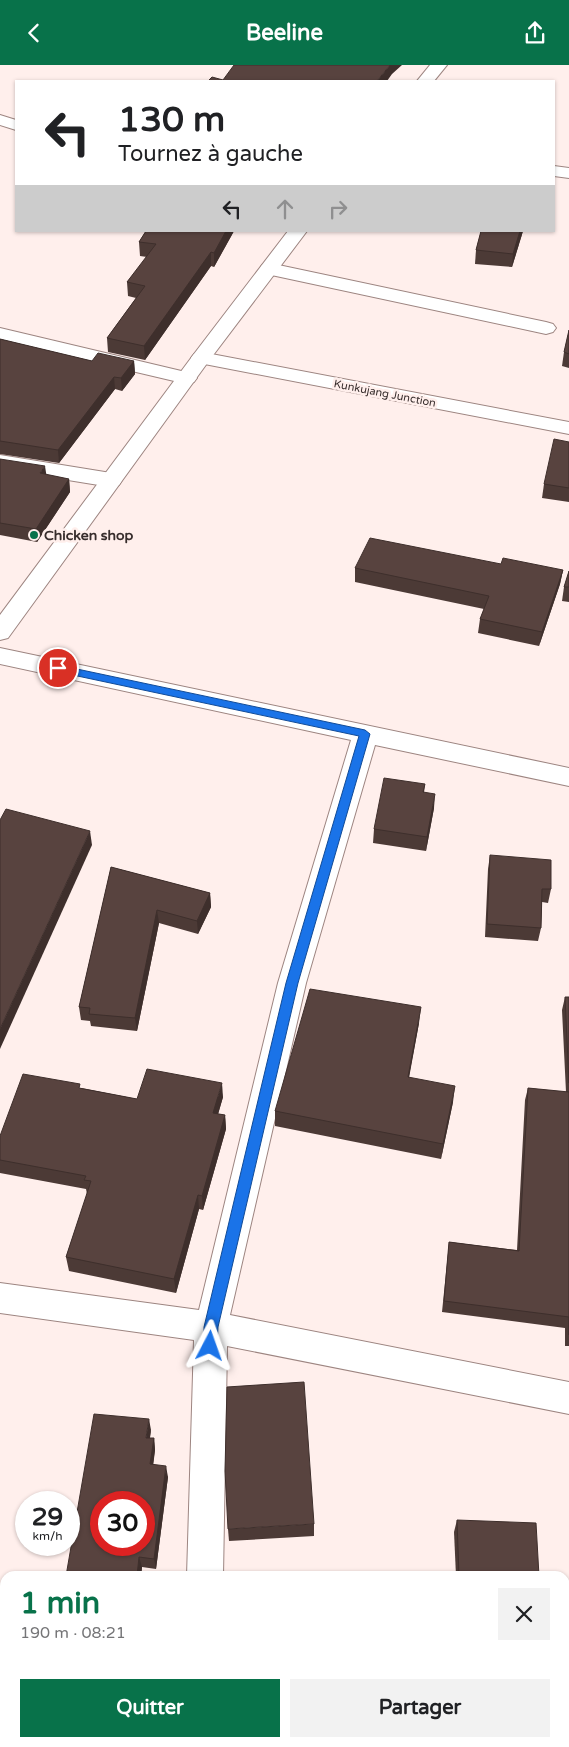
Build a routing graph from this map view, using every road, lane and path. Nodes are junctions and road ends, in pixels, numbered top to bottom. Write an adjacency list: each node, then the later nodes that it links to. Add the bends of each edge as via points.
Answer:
1 (439, 65): 2 (street)
2 (426, 80)
3 (0, 121): 4 (street)
4 (15, 125)
5 (555, 171): 6 (street)
6 (569, 173)
7 (297, 232): 8 (street)
8 (269, 269): 9 (street); 11 (street)
9 (546, 328)
10 (0, 334): 12 (street)
11 (201, 358): 12 (street); 13 (street, Kunkujang Junction)
12 (187, 378): 15 (street)
13 (569, 428)
14 (0, 462): 15 (street)
15 (111, 480): 16 (street)
16 (0, 632)
17 (0, 656): 18 (street)
18 (365, 734): 19 (street); 21 (street, via 292,983)
19 (569, 777)
20 (0, 1298): 21 (street)
21 (211, 1327): 22 (street); 23 (street)
22 (569, 1398)
23 (205, 1571)

